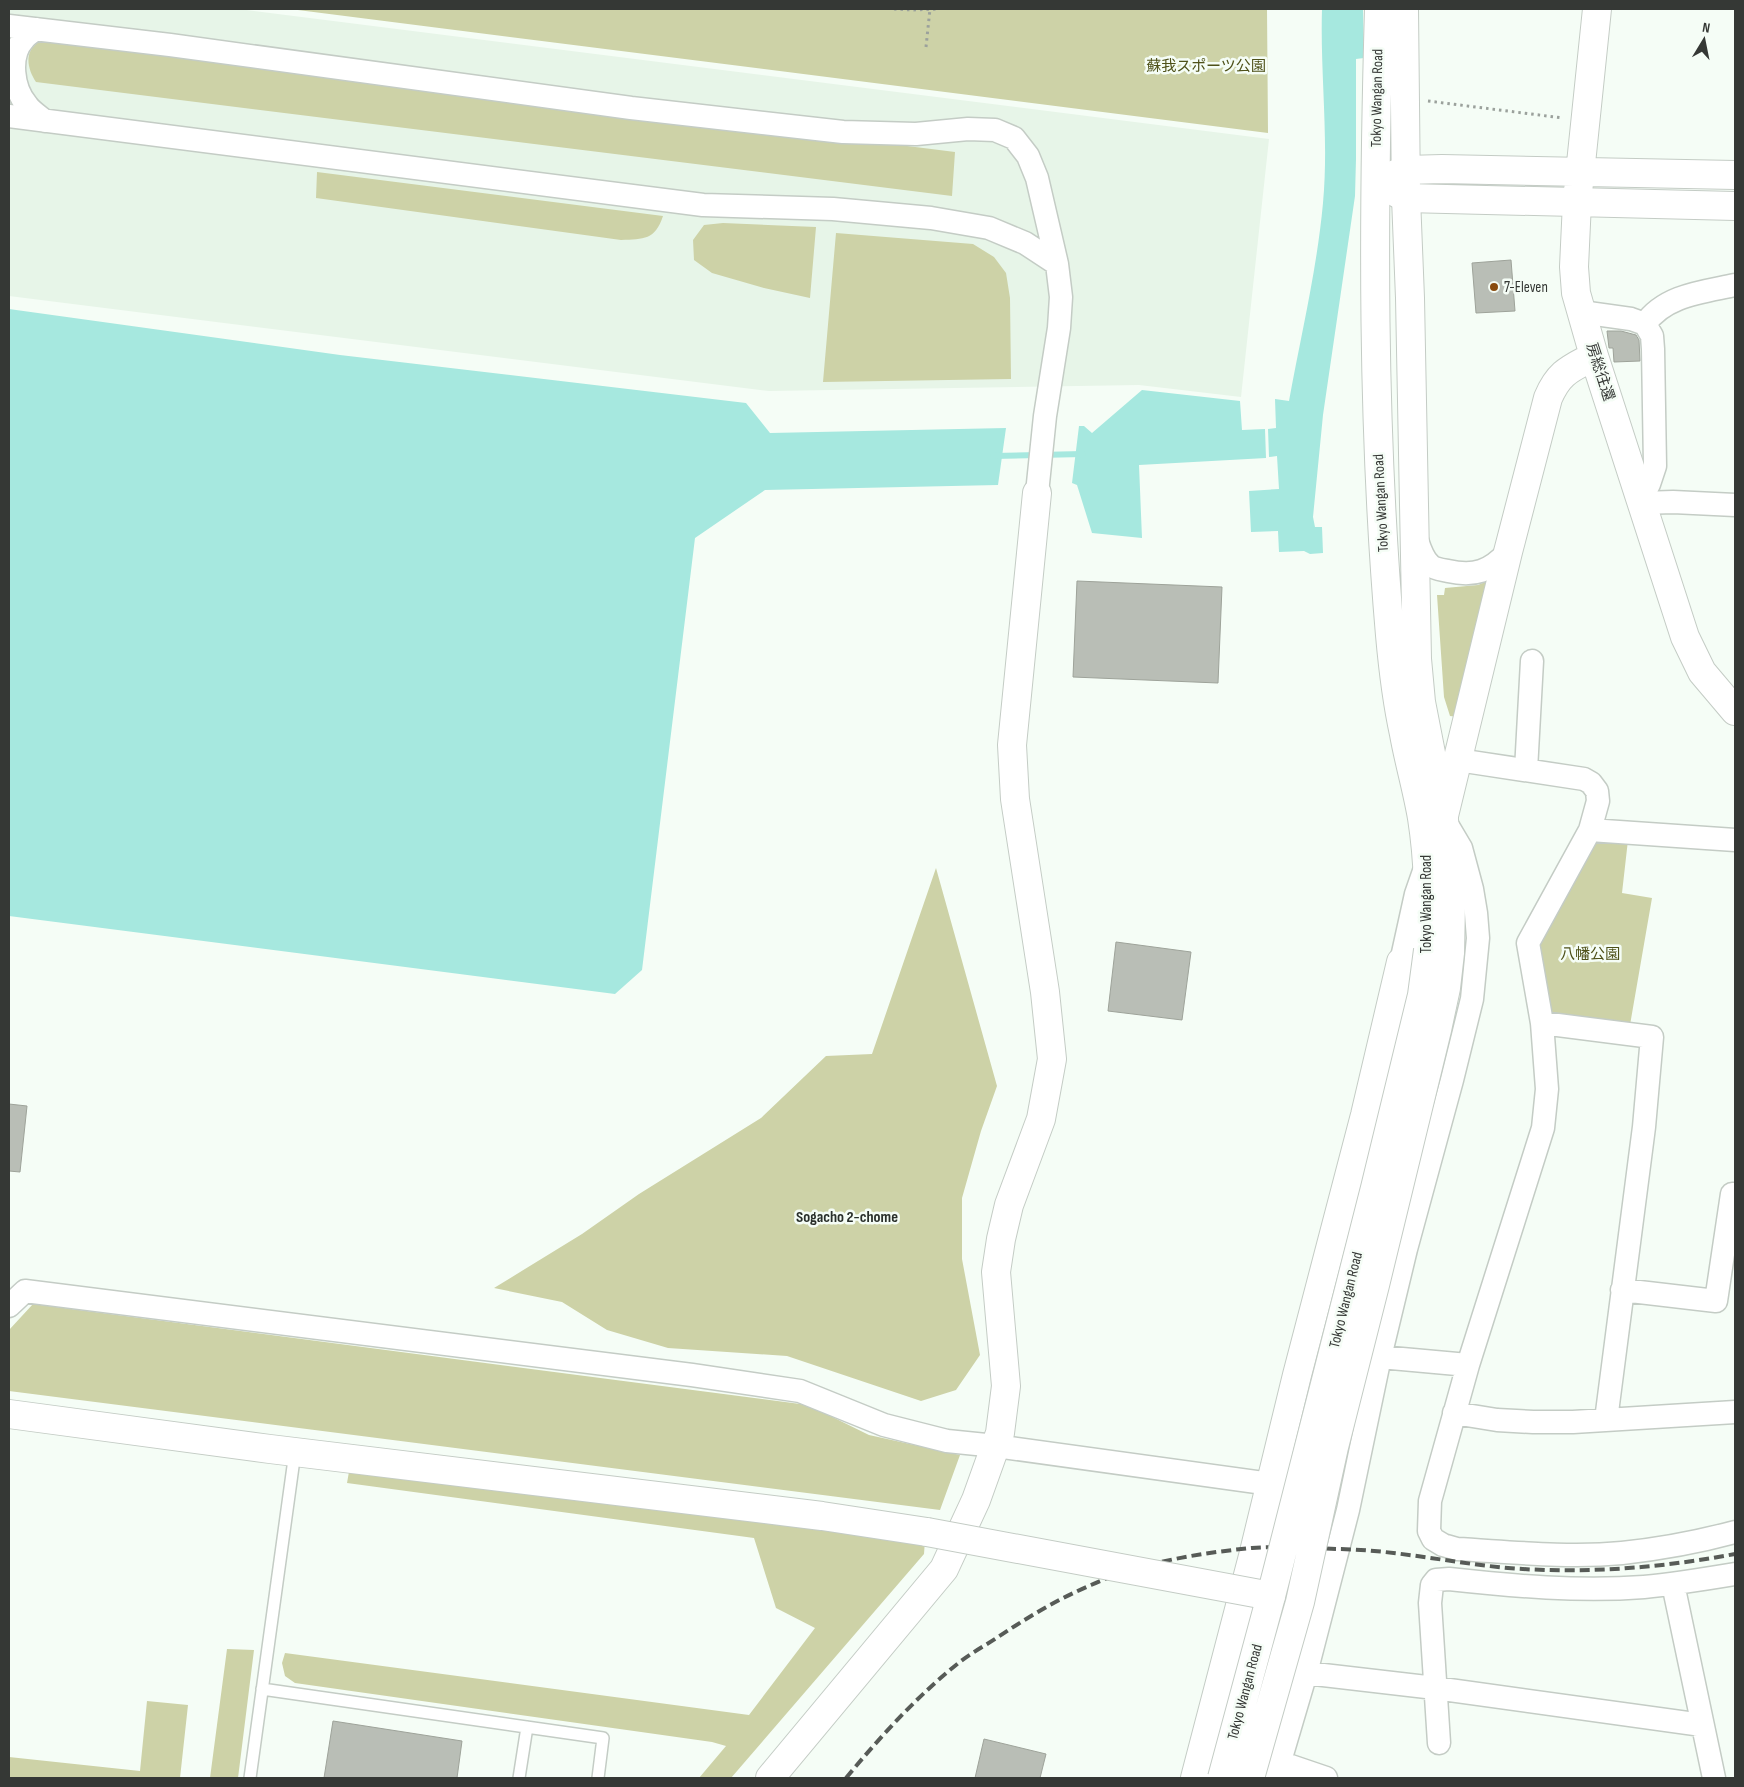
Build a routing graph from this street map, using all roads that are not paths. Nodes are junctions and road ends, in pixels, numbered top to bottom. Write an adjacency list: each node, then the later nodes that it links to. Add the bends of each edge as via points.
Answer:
1 (1379, 9): 11 (main road, Tokyo Wangan Road)
2 (1404, 9): 8 (main road, Tokyo Wangan Road)
3 (1597, 9): 9 (main road, 房総往還)
4 (9, 26): 5 (street)
5 (36, 29): 7 (street, via 23,40 15,54 14,72 18,90 27,105); 15 (street, via 631,108 843,132 916,134 995,130 1014,138 1028,156 1037,178)
6 (9, 116): 7 (street)
7 (45, 121): 15 (street, via 703,205 833,209 931,218 989,228 1025,243)
8 (1406, 170): 9 (main road); 11 (main road); 12 (main road, Tokyo Wangan Road)
9 (1581, 171): 10 (main road); 13 (main road, 房総往還)
10 (1735, 175)
11 (1376, 182): 12 (main road); 32 (main road, Tokyo Wangan Road, via 1382,546 1395,685 1418,794)
12 (1406, 198): 13 (main road); 23 (main road, Tokyo Wangan Road)
13 (1577, 202): 14 (main road); 17 (main road, 房総往還, via 1574,280)
14 (1735, 206)
15 (1057, 264): 20 (street, via 1061,297 1059,328)
16 (1735, 285): 18 (street, via 1676,299 1652,313)
17 (1581, 312): 18 (street); 19 (main road, 房総往還)
18 (1645, 324): 21 (street, via 1652,336 1653,349 1655,466)
19 (1594, 356): 21 (main road, 房総往還); 24 (main road, via 1566,372 1553,388)
20 (1037, 493): 45 (main road, via 1012,745 1015,799 1045,992 1052,1059 1041,1119 1009,1205 996,1272 1006,1386)
21 (1641, 501): 22 (street); 26 (main road, 房総往還, via 1684,637 1702,672)
22 (1735, 506)
23 (1414, 531): 24 (street, via 1421,552 1430,565 1441,570 1479,573 1491,568); 29 (main road, Tokyo Wangan Road, via 1417,649 1422,702)
24 (1508, 552): 27 (main road)
25 (1532, 661): 28 (street)
26 (1735, 711)
27 (1458, 760): 28 (street); 29 (main road)
28 (1526, 770): 30 (street, via 1584,779 1591,783 1597,791 1598,800)
29 (1444, 820): 32 (main road); 33 (main road, Tokyo Wangan Road, via 1452,927); 39 (street, via 1462,848 1472,889 1478,938 1475,977 1452,1080)
30 (1590, 830): 31 (street); 35 (street, via 1528,943)
31 (1735, 840)
32 (1428, 861): 33 (main road, Tokyo Wangan Road); 34 (street, via 1416,894)
33 (1439, 952): 51 (main road, Tokyo Wangan Road, bridge, via 1422,995); 52 (main road, Tokyo Wangan Road, bridge, via 1446,988 1334,1447)
34 (1401, 962): 47 (main road)
35 (1542, 1023): 37 (street, via 1652,1037 1644,1127); 40 (street, via 1547,1089 1543,1128)
36 (1735, 1194): 37 (street, via 1732,1194 1716,1302)
37 (1622, 1290): 44 (street)
38 (9, 1306): 45 (street, via 25,1292 771,1386 800,1391 884,1425 947,1442)
39 (1380, 1357): 40 (street); 53 (street, via 1348,1510)
40 (1468, 1365): 42 (street)
41 (1735, 1412): 44 (street)
42 (1454, 1413): 44 (street, via 1533,1422); 48 (street, via 1430,1501 1429,1531 1433,1539 1443,1545 1457,1549 1521,1552 1621,1553 1696,1542)
43 (9, 1414): 46 (main road)
44 (1606, 1420)
45 (996, 1446): 47 (street); 63 (main road, via 976,1500 944,1569)
46 (294, 1452): 51 (main road, bridge, via 813,1515 927,1532); 55 (lane)
47 (1270, 1484): 64 (main road)
48 (1735, 1532)
49 (1735, 1574): 50 (street)
50 (1673, 1584): 54 (street, via 1606,1588 1436,1580 1432,1585 1430,1603); 56 (street)
51 (1271, 1596): 52 (main road); 65 (main road, Tokyo Wangan Road, bridge)
52 (1300, 1602): 66 (main road, Tokyo Wangan Road, bridge)
53 (1306, 1673): 54 (street); 59 (street)
54 (1435, 1688): 56 (street); 58 (street)
55 (262, 1689): 57 (lane); 60 (lane)
56 (1702, 1725): 68 (street)
57 (527, 1727): 61 (lane); 62 (lane, via 603,1738)
58 (1440, 1743)
59 (1277, 1770): 67 (street)
60 (250, 1778)
61 (520, 1778)
62 (598, 1778)
63 (770, 1778)
64 (1195, 1778)
65 (1222, 1778)
66 (1250, 1778)
67 (1326, 1778)
68 (1714, 1778)

